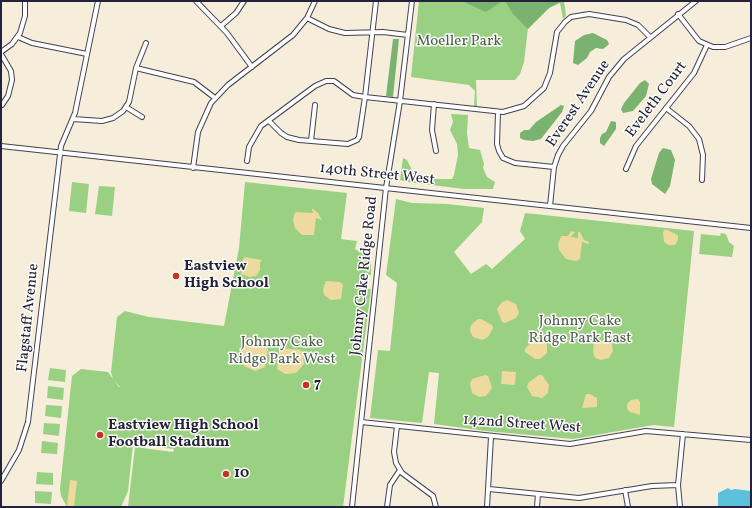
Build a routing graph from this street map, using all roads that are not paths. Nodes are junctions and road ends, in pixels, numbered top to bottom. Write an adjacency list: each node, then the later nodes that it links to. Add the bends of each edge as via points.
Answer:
1 (25, 1): 16 (street, via 24,21)
2 (98, 1): 22 (street, Flagstaff Avenue)
3 (196, 1): 13 (street)
4 (244, 1): 13 (street, via 236,13)
5 (315, 1): 12 (street)
6 (376, 1): 14 (street)
7 (412, 1): 15 (street, Johnny Cake Ridge Road)
8 (687, 1): 10 (street)
9 (696, 1): 10 (street, Everest Avenue)
10 (691, 5): 11 (street, Everest Avenue)
11 (678, 14): 17 (street, Everest Avenue); 20 (street, via 695,37)
12 (307, 18): 14 (street, via 337,31); 23 (street, via 293,35)
13 (221, 26): 23 (street)
14 (373, 33): 15 (street); 25 (street)
15 (408, 35): 27 (street, Johnny Cake Ridge Road)
16 (18, 37): 21 (street); 22 (street, via 32,43)
17 (650, 38): 33 (street, via 638,25 626,20 589,14 571,17 557,32 550,74 541,91 524,106); 42 (street, Everest Avenue, via 624,59 610,77 591,111 560,150)
18 (751, 38): 20 (street, via 725,47)
19 (146, 43): 24 (street)
20 (707, 45): 32 (street, Eveleth Court, via 694,72)
21 (1, 53): 30 (street, via 11,72 12,80 8,96)
22 (87, 54): 35 (street, Flagstaff Avenue)
23 (252, 66): 26 (street)
24 (136, 68): 26 (street, via 194,82); 31 (street)
25 (365, 97): 27 (street); 36 (street, via 354,95 334,81 326,82 315,86); 37 (street, via 359,137 352,143)
26 (215, 98): 43 (street, via 200,126)
27 (400, 101): 29 (street); 46 (street, Johnny Cake Ridge Road)
28 (315, 104): 37 (street)
29 (434, 104): 33 (street); 39 (street, via 432,130)
30 (2, 105)
31 (126, 107): 34 (street); 35 (street, via 108,120)
32 (666, 108): 44 (street, Eveleth Court, via 636,146); 45 (street, via 689,126 699,139 703,155)
33 (498, 112): 42 (street, via 497,144 503,158 515,163)
34 (142, 117)
35 (73, 119): 40 (street, Flagstaff Avenue, via 61,143)
36 (269, 122): 37 (street, via 287,137); 41 (street, via 261,126 255,134 249,146)
37 (311, 141)
38 (1, 146): 40 (street, 140th Street West)
39 (436, 151)
40 (60, 152): 43 (street, 140th Street West); 55 (street, Flagstaff Avenue, via 31,408 19,450)
41 (247, 161)
42 (554, 167): 47 (street, Everest Avenue)
43 (193, 168): 46 (street, 140th Street West)
44 (626, 169)
45 (702, 180)
46 (386, 188): 47 (street, 140th Street West); 49 (street, Johnny Cake Ridge Road)
47 (550, 206): 48 (street, 140th Street West)
48 (751, 228)
49 (361, 422): 50 (street, 142nd Street West); 60 (street, Johnny Cake Ridge Road)
50 (397, 426): 52 (street, 142nd Street West); 54 (street, via 394,455)
51 (683, 434): 52 (street, 142nd Street West, via 646,431 570,444); 53 (street, 142nd Street West); 56 (street)
52 (492, 437): 57 (street)
53 (751, 440)
54 (400, 470): 61 (street, via 390,485); 62 (street, via 433,496)
55 (1, 481)
56 (678, 485): 58 (street); 66 (street)
57 (489, 489): 59 (street); 63 (street)
58 (624, 490): 59 (street, via 579,498); 65 (street)
59 (538, 494): 64 (street)
60 (352, 507)
61 (387, 507)
62 (436, 507)
63 (487, 507)
64 (537, 507)
65 (628, 507)
66 (680, 507)

